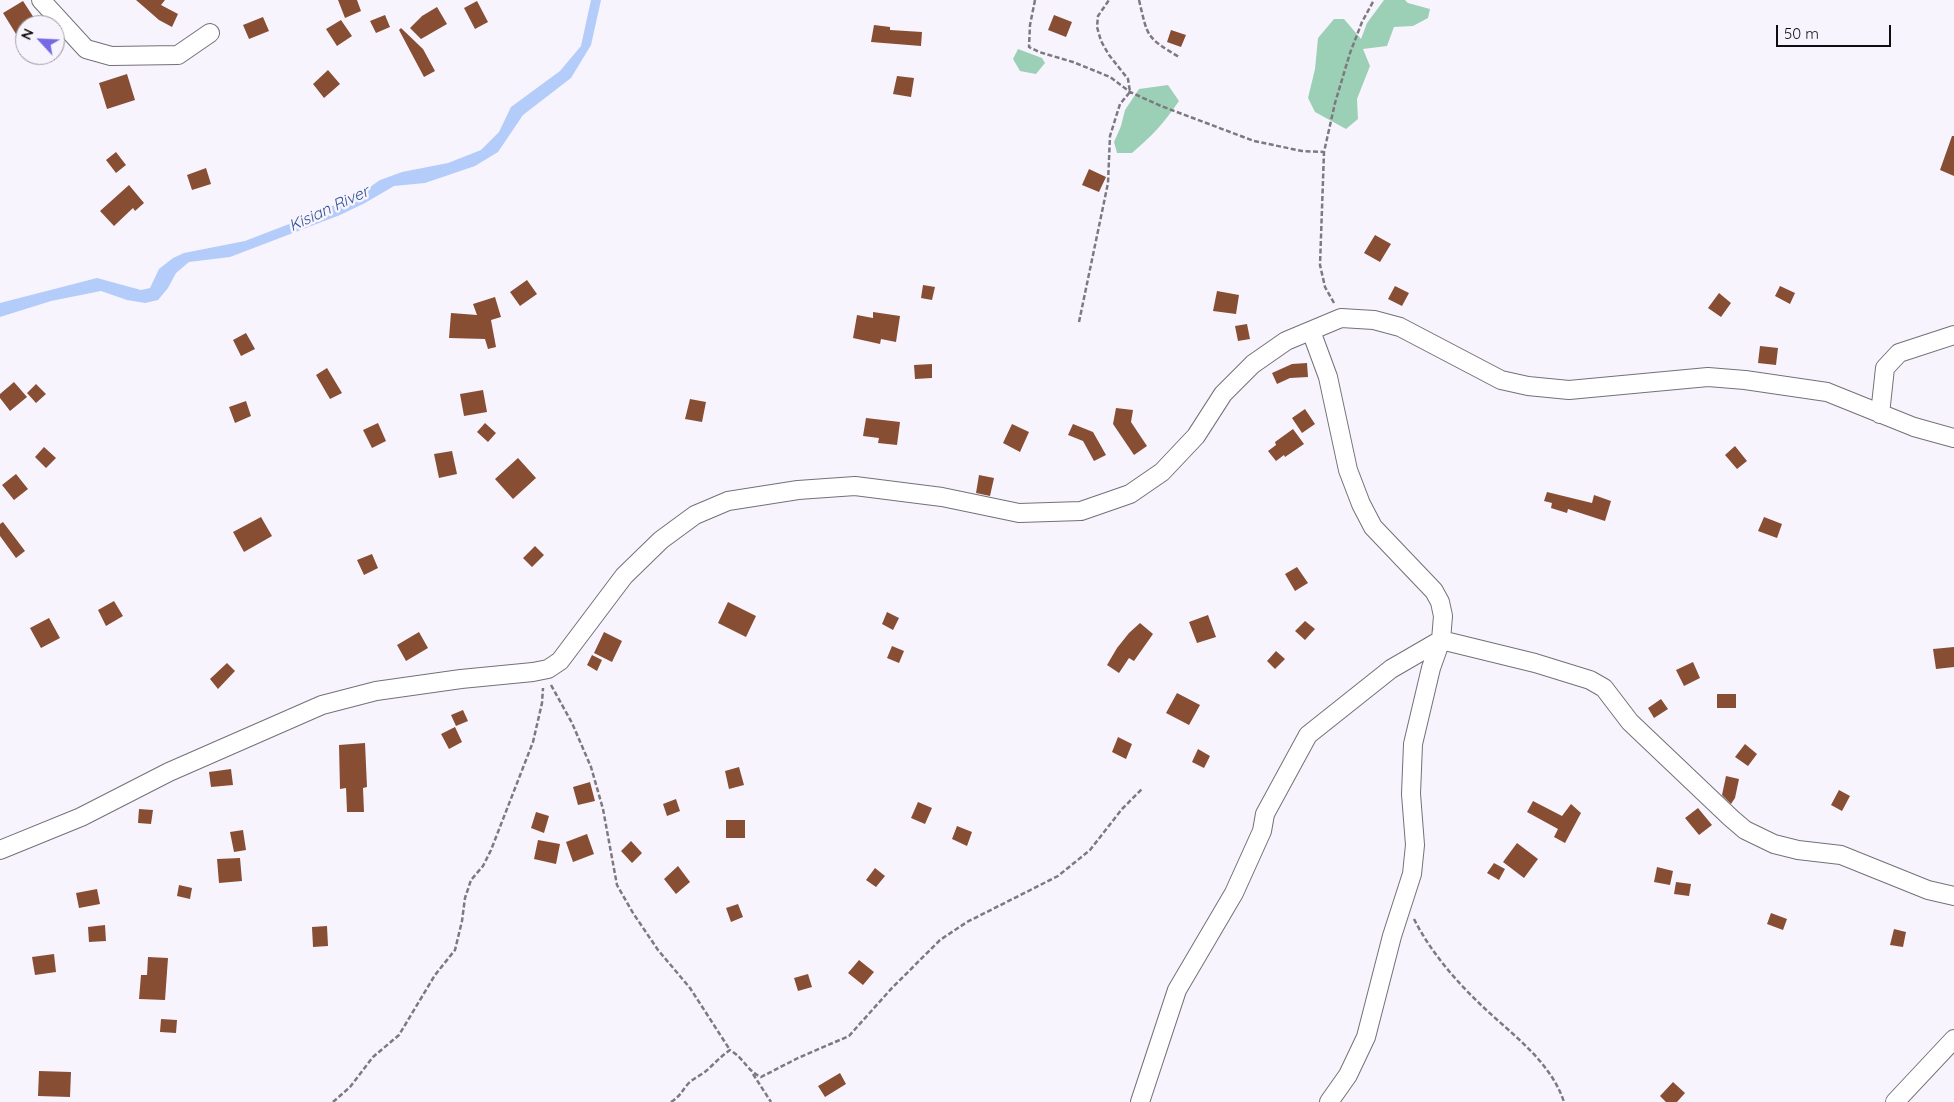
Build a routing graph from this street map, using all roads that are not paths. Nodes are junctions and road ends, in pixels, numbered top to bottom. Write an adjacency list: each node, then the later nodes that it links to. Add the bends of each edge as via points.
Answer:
1 (41, 0): 2 (street, via 86,49 111,56 178,55)
2 (210, 33)
3 (1312, 331): 5 (street, via 1342,318 1374,320 1400,327 1502,380 1528,386 1569,390 1708,377 1827,392); 7 (street, via 1328,377 1348,470 1361,504 1373,527 1434,591 1443,616); 8 (street, via 1286,341 1253,364 1223,394 1196,436 1162,472 1130,494 1081,510 1019,513 942,497 855,486 798,490 728,501 695,515 661,540 624,576 560,661 541,679 461,679 376,691 322,706)
4 (1954, 335): 5 (street, via 1899,353 1885,368)
5 (1880, 414): 6 (street)
6 (1954, 438)
7 (1441, 640): 9 (street, via 1535,663 1590,680 1604,688 1630,722 1731,818 1758,837 1798,850 1841,855 1928,890); 11 (street, via 1391,669 1308,735 1265,814 1262,831 1234,893 1177,990); 12 (street, via 1413,744 1410,794 1415,845 1412,874 1366,1037 1348,1075)
8 (0, 850)
9 (1954, 896)
10 (1954, 1039): 13 (street)
11 (1140, 1102)
12 (1329, 1102)
13 (1895, 1102)

